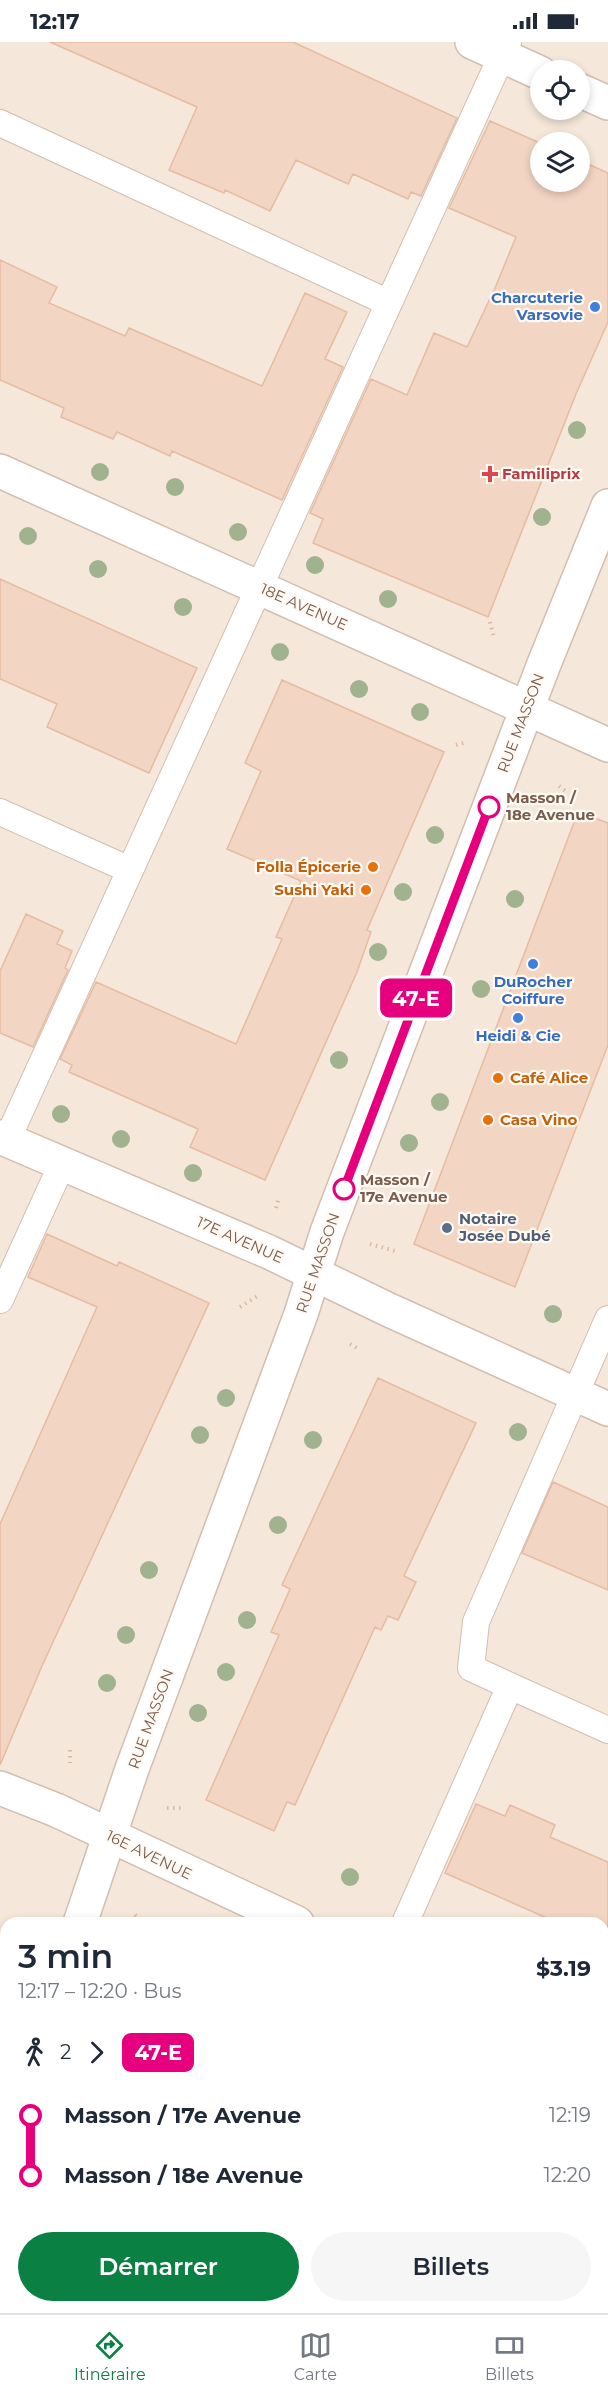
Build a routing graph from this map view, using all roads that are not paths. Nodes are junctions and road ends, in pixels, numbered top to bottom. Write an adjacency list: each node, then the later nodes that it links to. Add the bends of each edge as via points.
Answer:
1 (472, 42): 2 (street)
2 (505, 49): 3 (street); 7 (lane)
3 (530, 66)
4 (590, 95): 5 (street)
5 (608, 104)
6 (0, 123): 7 (lane)
7 (389, 303): 10 (lane)
8 (0, 471): 10 (street, 18E AVENUE)
9 (608, 506): 11 (street, RUE MASSON)
10 (260, 587): 11 (street, 18E AVENUE); 14 (lane)
11 (527, 707): 12 (street, 18E AVENUE); 17 (street, RUE MASSON)
12 (608, 745)
13 (0, 812): 14 (lane)
14 (130, 870): 15 (lane)
15 (4, 1139): 16 (street, 17E AVENUE)
16 (62, 1164): 17 (street, 17E AVENUE); 18 (lane)
17 (313, 1274): 20 (street, 17E AVENUE); 25 (street, RUE MASSON)
18 (0, 1300)
19 (608, 1319): 20 (lane)
20 (575, 1394): 21 (street, 17E AVENUE); 22 (lane, via 476,1622 471,1668)
21 (608, 1409)
22 (510, 1686): 23 (lane); 28 (lane)
23 (608, 1730)
24 (0, 1788): 25 (street, 16E AVENUE)
25 (110, 1836): 26 (street, RUE MASSON); 27 (street, 16E AVENUE)
26 (82, 1917)
27 (284, 1917)
28 (408, 1917)

